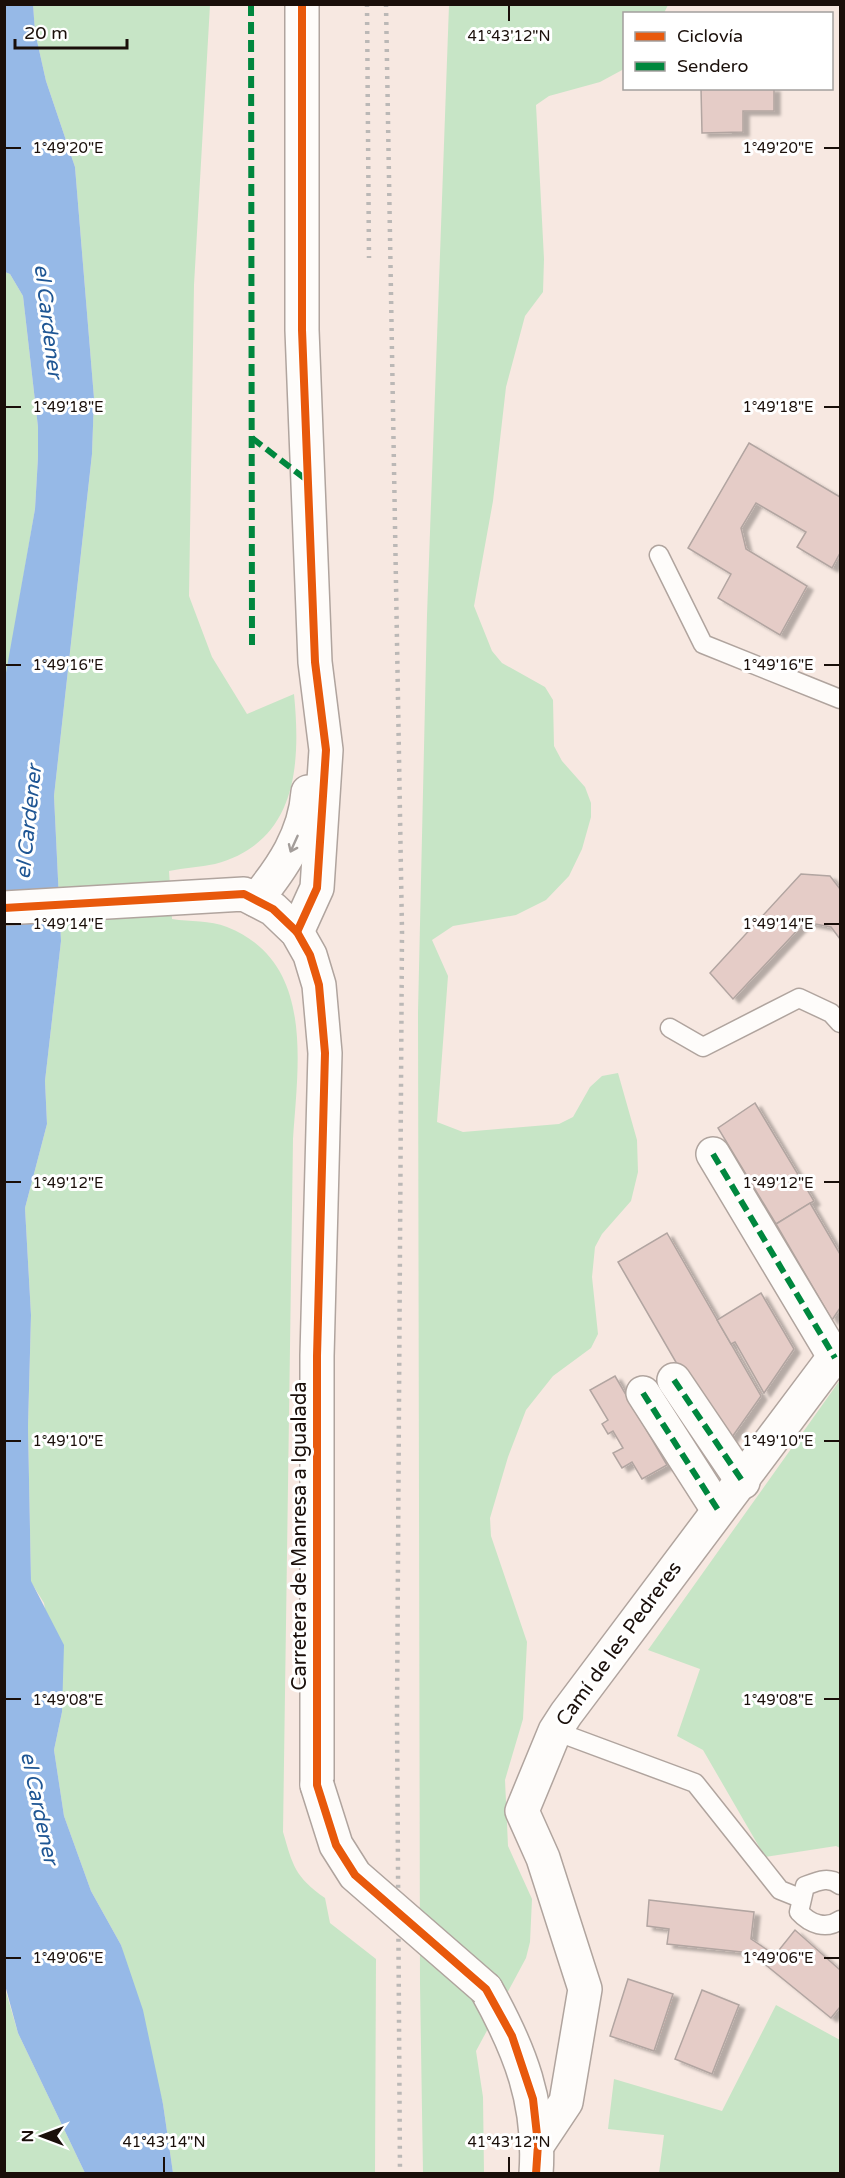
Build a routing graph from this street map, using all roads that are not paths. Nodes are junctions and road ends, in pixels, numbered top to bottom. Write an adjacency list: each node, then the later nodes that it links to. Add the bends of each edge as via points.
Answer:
1 (302, 4): 3 (street, via 302,330)
2 (659, 555): 4 (lane, via 703,644)
3 (315, 662): 5 (street, one-way to 5, via 307,802 292,850); 7 (street, via 326,750 319,865 317,888)
4 (840, 699)
5 (256, 900): 6 (street, Carretera de Manresa a Igualada, via 244,894); 7 (street, Carretera de Manresa a Igualada, via 273,909)
6 (4, 908)
7 (297, 932): 20 (street, Carretera de Manresa a Igualada, bridge, via 310,955 319,984 325,1053 317,1356 316,1785 336,1845 355,1875 486,1989 512,2036 533,2099)
8 (840, 1023): 9 (lane, via 831,1013 799,998 703,1047)
9 (670, 1028)
10 (713, 1154): 11 (street)
11 (838, 1354): 14 (street, Camí de les Pedreres)
12 (674, 1380): 14 (street)
13 (643, 1393): 15 (street)
14 (743, 1482): 15 (street, Camí de les Pedreres)
15 (718, 1510): 16 (street, Camí de les Pedreres)
16 (555, 1731): 18 (lane, via 695,1783 780,1890); 20 (street, Camí de les Pedreres, via 522,1810 543,1858 585,1989 566,2102)
17 (840, 1886): 18 (lane, via 824,1879 805,1886)
18 (800, 1898): 19 (lane, via 799,1912 808,1921 825,1926)
19 (840, 1920)
20 (537, 2159)

